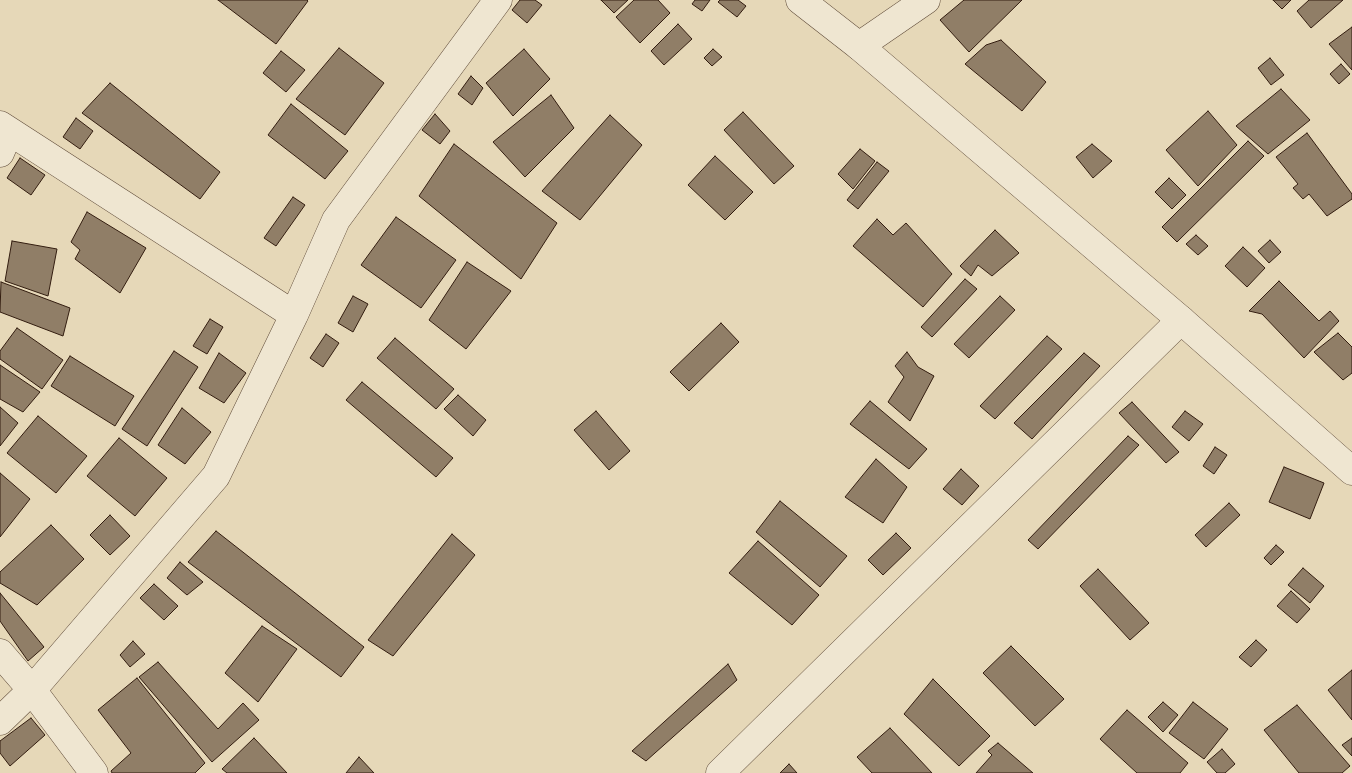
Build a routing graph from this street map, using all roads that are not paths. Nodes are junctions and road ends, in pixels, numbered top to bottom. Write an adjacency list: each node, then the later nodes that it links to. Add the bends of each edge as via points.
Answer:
1 (498, 0): 6 (street, via 336,220)
2 (800, 0): 4 (street)
3 (926, 0): 4 (street)
4 (859, 46): 7 (street)
5 (3, 136): 6 (street)
6 (294, 315): 10 (street, via 216,476)
7 (1181, 320): 8 (street); 13 (street)
8 (1352, 471)
9 (0, 653): 10 (street)
10 (32, 690): 11 (street); 12 (street)
11 (0, 721)
12 (94, 773)
13 (720, 773)

